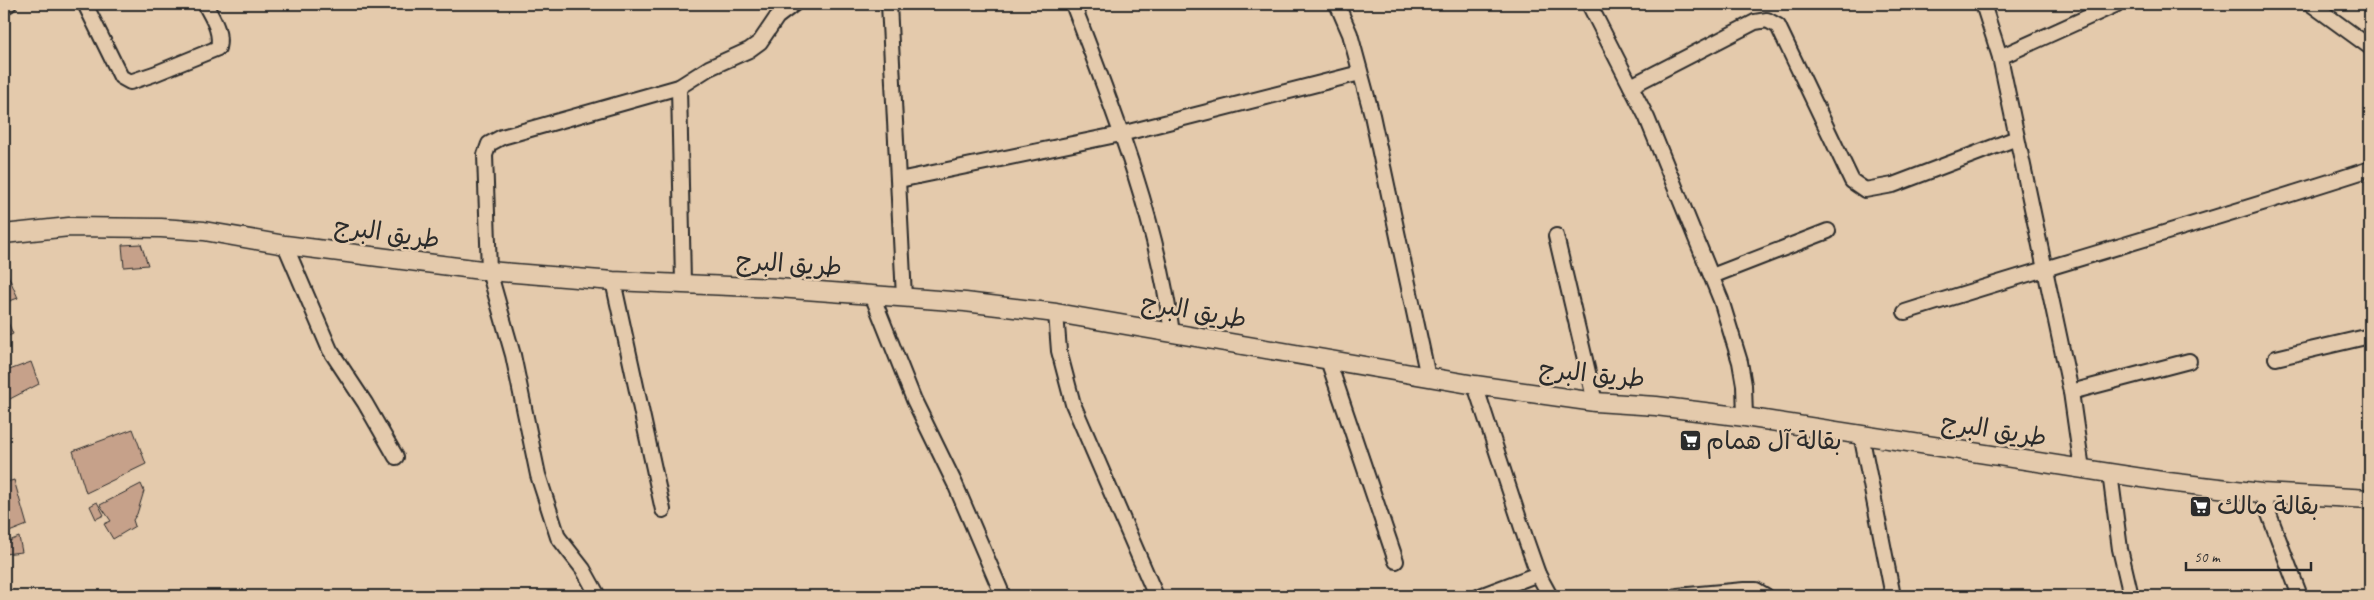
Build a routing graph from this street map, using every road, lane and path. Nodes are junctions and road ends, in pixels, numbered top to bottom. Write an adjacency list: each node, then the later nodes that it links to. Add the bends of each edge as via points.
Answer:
1 (9, 4): 12 (street)
2 (84, 4): 3 (street, via 121,77 130,82 218,48 220,39 216,25)
3 (205, 4)
4 (794, 4): 17 (street, via 749,50 708,68)
5 (889, 4): 21 (street)
6 (1073, 4): 18 (street)
7 (1337, 4): 15 (street, via 1350,34)
8 (1589, 4): 16 (street)
9 (1983, 4): 14 (street)
10 (2117, 4): 14 (street)
11 (2311, 4): 13 (street)
12 (4, 8)
13 (2370, 47)
14 (2000, 57): 19 (street)
15 (1360, 73): 18 (street); 40 (street, via 1372,115)
16 (1631, 86): 19 (street, via 1755,22 1768,20 1782,31 1852,181 1865,190 1893,185); 28 (street, via 1669,168)
17 (679, 87): 27 (street, via 502,137 489,144 484,172); 30 (street)
18 (1121, 134): 21 (street); 35 (street, via 1159,255)
19 (2017, 138): 26 (street)
20 (2370, 169): 26 (street)
21 (899, 180): 32 (street)
22 (1828, 231): 28 (street)
23 (4, 234): 25 (street, طريق البرج, via 69,227 161,228 204,231)
24 (1556, 236): 43 (street)
25 (285, 245): 27 (street, طريق البرج); 46 (street, via 330,350)
26 (2044, 268): 33 (street); 42 (street)
27 (489, 271): 29 (street, طريق البرج); 54 (street, via 513,355 538,475 558,537 583,569)
28 (1712, 276): 44 (street, via 1740,362)
29 (613, 281): 30 (street, طريق البرج); 51 (street)
30 (683, 283): 31 (street, طريق البرج)
31 (872, 295): 32 (street, طريق البرج); 55 (street, via 914,400 955,484)
32 (904, 297): 34 (street, طريق البرج)
33 (1905, 312)
34 (1056, 313): 35 (street, طريق البرج); 56 (street, via 1059,351 1073,404)
35 (1172, 333): 38 (street, طريق البرج)
36 (2370, 336): 37 (street)
37 (2276, 358)
38 (1328, 360): 40 (street, طريق البرج); 52 (street)
39 (2189, 361): 42 (street)
40 (1428, 377): 41 (street, طريق البرج)
41 (1475, 384): 43 (street, طريق البرج); 53 (street)
42 (2071, 392): 47 (street)
43 (1595, 402): 44 (street, طريق البرج, via 1656,406)
44 (1744, 418): 45 (street, طريق البرج)
45 (1861, 434): 47 (street, طريق البرج); 61 (street)
46 (396, 457)
47 (2082, 469): 48 (street, طريق البرج)
48 (2110, 473): 49 (street, طريق البرج); 62 (street, via 2120,549)
49 (2261, 493): 50 (street, طريق البرج); 63 (street)
50 (2370, 499)
51 (663, 510)
52 (1396, 561)
53 (1538, 574): 57 (street); 58 (street)
54 (598, 596)
55 (1003, 596)
56 (1156, 596)
57 (1480, 596)
58 (1550, 596)
59 (1677, 596): 60 (street, via 1756,590)
60 (1766, 596)
61 (1893, 596)
62 (2131, 596)
63 (2300, 596)

